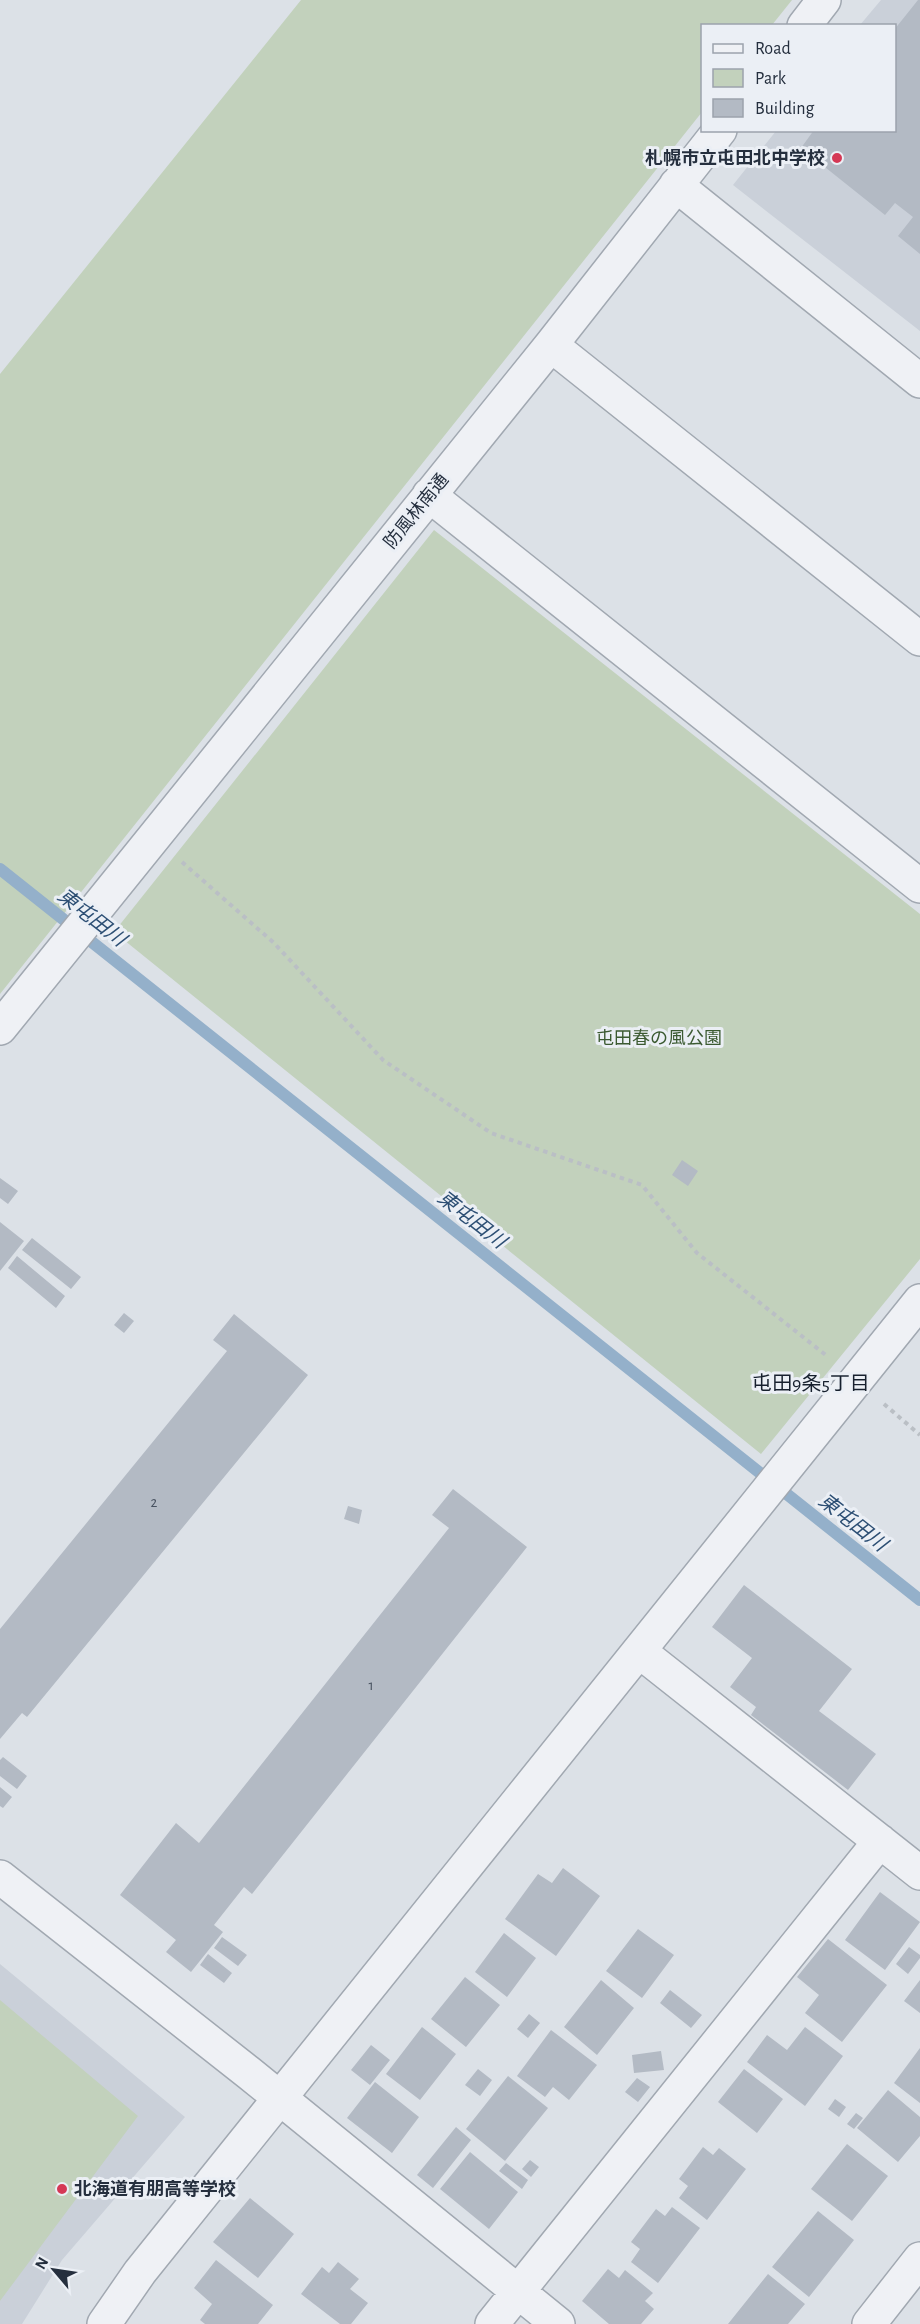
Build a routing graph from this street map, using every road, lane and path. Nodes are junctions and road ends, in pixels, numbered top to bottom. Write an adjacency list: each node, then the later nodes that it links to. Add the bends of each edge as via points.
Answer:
1 (824, 0): 2 (street)
2 (806, 24)
3 (718, 132): 4 (street, 防風林南通)
4 (676, 185): 5 (street, 防風林南通); 6 (street)
5 (551, 345): 7 (street, 防風林南通); 8 (street)
6 (920, 381)
7 (429, 495): 10 (street); 11 (street, 防風林南通)
8 (920, 639)
9 (181, 862): 13 (path, via 274,943 383,1060 491,1133 642,1185 697,1253)
10 (920, 886)
11 (0, 1028)
12 (920, 1301): 16 (street)
13 (833, 1360)
14 (879, 1399): 15 (path)
15 (920, 1435)
16 (639, 1651): 17 (street); 20 (street)
17 (880, 1841): 18 (street); 22 (street)
18 (920, 1873)
19 (0, 1877): 20 (street)
20 (281, 2098): 22 (street); 23 (street, via 140,2272)
21 (920, 2259): 26 (street)
22 (519, 2292): 24 (street); 25 (street)
23 (104, 2324)
24 (492, 2324)
25 (558, 2324)
26 (869, 2324)

